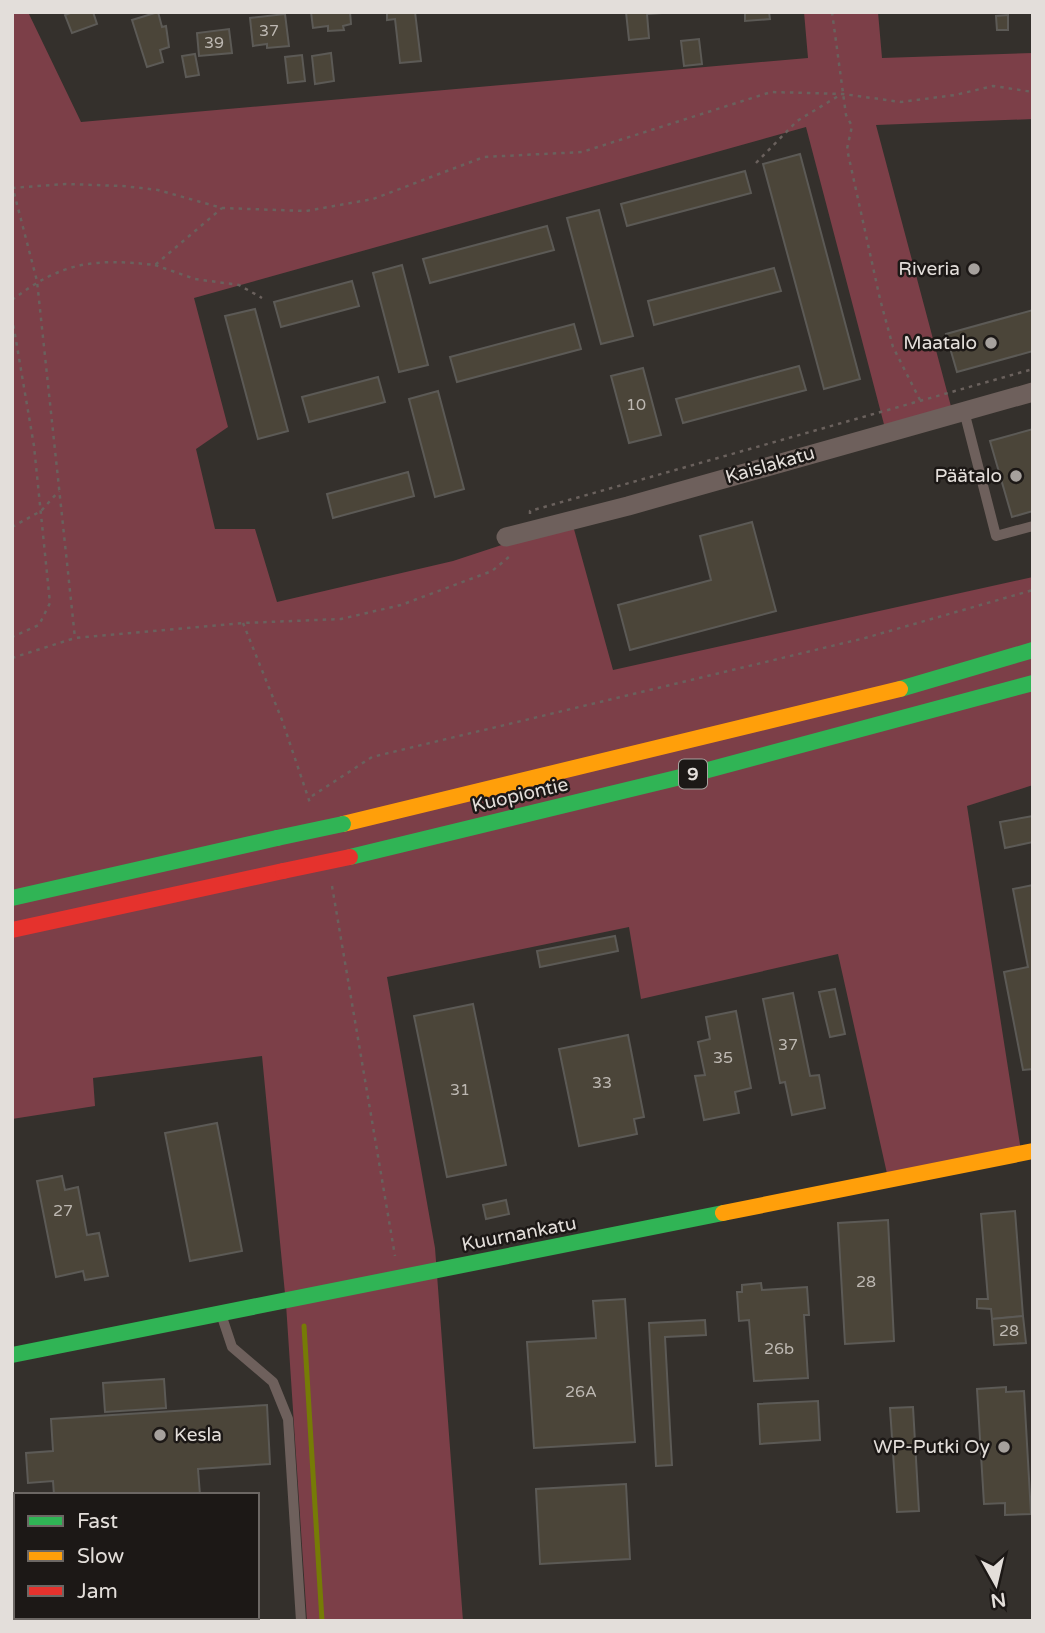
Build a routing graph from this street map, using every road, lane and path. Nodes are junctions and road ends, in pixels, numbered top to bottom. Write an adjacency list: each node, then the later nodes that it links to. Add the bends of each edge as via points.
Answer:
1 (832, 12): 3 (path)
2 (1033, 92): 3 (path, via 993,86 901,102)
3 (843, 94): 4 (path, via 797,121); 6 (path, via 771,92 582,152 484,157 373,199 306,211); 14 (path, via 852,126 847,149 880,299 893,347)
4 (756, 163)
5 (12, 187): 6 (path, via 123,186 158,190); 8 (path)
6 (222, 208): 7 (path)
7 (155, 265): 8 (path, via 83,262); 9 (path, via 195,279 239,285)
8 (37, 281): 10 (path); 16 (path)
9 (262, 298)
10 (12, 300)
11 (12, 317): 17 (path)
12 (1033, 369): 14 (path)
13 (1033, 392): 15 (street, Kaislakatu)
14 (921, 401): 20 (path, via 530,510)
15 (964, 411): 18 (lane, via 996,536); 20 (street, Kaislakatu)
16 (61, 490): 17 (path); 25 (path)
17 (41, 511): 19 (path); 24 (path, via 50,603 39,625)
18 (1033, 526)
19 (12, 527)
20 (531, 530): 21 (street, Kaislakatu)
21 (509, 546): 23 (path, via 492,571 401,605 341,619)
22 (1033, 590): 29 (path, via 865,639 372,757)
23 (243, 623): 25 (path); 30 (path)
24 (12, 637)
25 (75, 638): 27 (path)
26 (1033, 650): 32 (main road, Kuopiontie / 9, bridge, via 857,701)
27 (12, 658)
28 (1033, 682): 33 (main road, Kuopiontie / 9, bridge, via 587,801)
29 (312, 796)
30 (312, 808)
31 (331, 883): 35 (path)
32 (12, 898)
33 (12, 930)
34 (1033, 1151): 35 (main road, Kuurnankatu)
35 (399, 1279): 36 (main road, Kuurnankatu)
36 (220, 1314): 37 (main road, Kuurnankatu); 38 (lane, via 232,1347 272,1382 288,1419)
37 (12, 1355)
38 (301, 1621)

